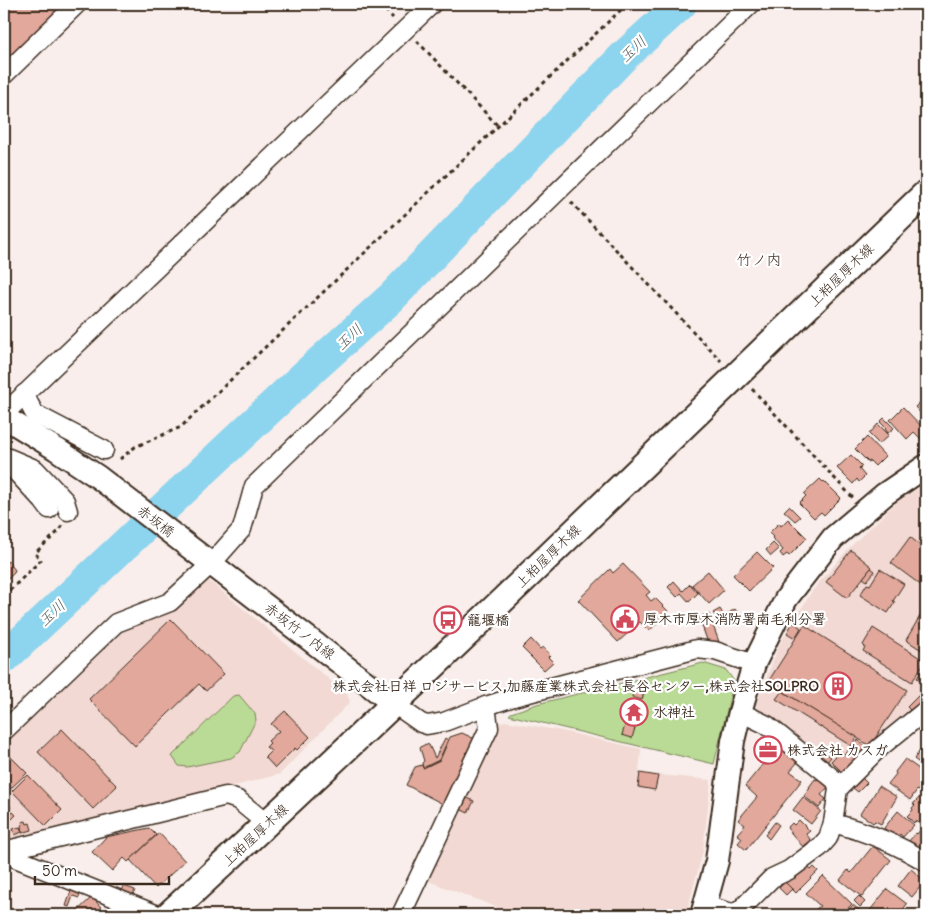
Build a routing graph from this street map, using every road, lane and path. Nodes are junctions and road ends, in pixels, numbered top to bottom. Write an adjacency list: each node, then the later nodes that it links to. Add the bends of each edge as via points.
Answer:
1 (77, 4): 7 (street)
2 (380, 4): 6 (path)
3 (432, 4): 6 (street)
4 (626, 4): 8 (path)
5 (751, 4): 9 (street)
6 (405, 30): 8 (path); 12 (street)
7 (4, 75)
8 (498, 126): 17 (path, via 181,427 135,447)
9 (559, 190): 11 (path); 21 (street, via 254,486 242,529)
10 (926, 193): 11 (main road, 上粕屋厚木線)
11 (736, 375): 20 (path); 24 (main road, 上粕屋厚木線)
12 (24, 394): 13 (street); 14 (street, via 35,414)
13 (4, 416): 17 (street)
14 (104, 450)
15 (4, 458): 18 (street); 19 (street, via 35,469 64,501)
16 (925, 469): 20 (street)
17 (102, 480): 21 (street, 赤坂橋)
18 (49, 509)
19 (68, 511): 22 (path, via 60,530 35,553 41,560)
20 (864, 511): 23 (street, via 833,538 786,599)
21 (208, 561): 24 (street, 赤坂竹ノ内線); 28 (street, via 170,602 116,623)
22 (4, 596)
23 (754, 664): 25 (street, via 715,651 697,649); 27 (street)
24 (394, 704): 25 (street, via 427,725); 31 (main road, 上粕屋厚木線)
25 (486, 706): 37 (street, via 489,728)
26 (926, 710): 29 (street, via 878,749)
27 (740, 712): 29 (street, via 767,725 836,781); 34 (street, via 732,741 717,861)
28 (4, 731)
29 (838, 789): 30 (street)
30 (833, 823): 33 (street, via 861,831); 34 (street, via 828,838 820,847 789,870 772,878 739,912)
31 (267, 824): 32 (street, via 238,800 226,796); 36 (main road, 上粕屋厚木線)
32 (4, 851): 35 (street, via 14,858)
33 (926, 862)
34 (704, 910)
35 (158, 915)
36 (168, 915)
37 (401, 915)

